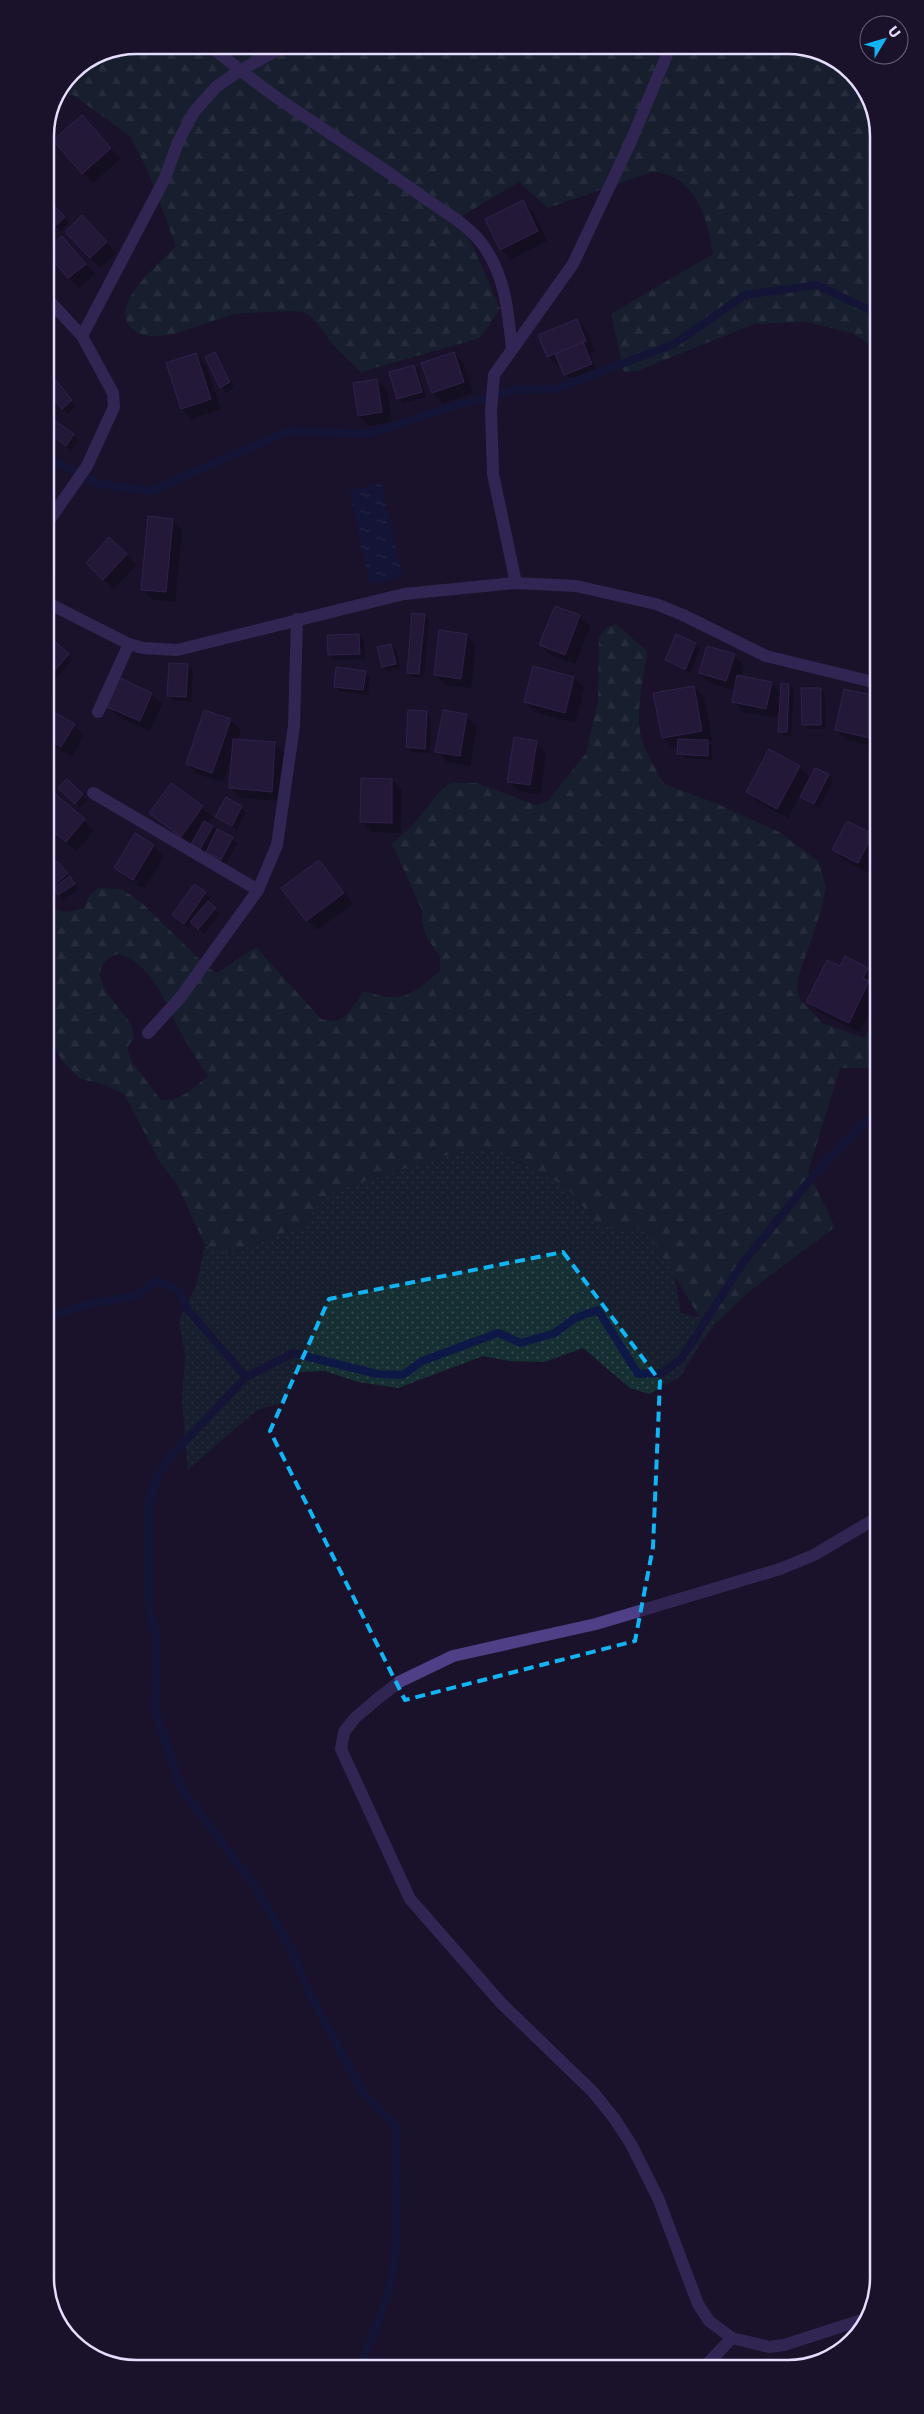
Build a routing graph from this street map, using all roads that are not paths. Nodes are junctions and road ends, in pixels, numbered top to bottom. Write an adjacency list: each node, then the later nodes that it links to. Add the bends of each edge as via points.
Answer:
1 (220, 54): 4 (street)
2 (271, 54): 4 (street)
3 (667, 54): 7 (street, via 631,141 573,264)
4 (239, 71): 6 (street, via 216,87 194,112 178,142 165,178); 7 (street, via 401,180 472,233 484,246 502,279)
5 (54, 306): 6 (street)
6 (82, 336): 8 (street, via 113,393 114,407 87,466)
7 (512, 349): 9 (street, via 494,374 491,411 493,474)
8 (54, 513)
9 (516, 583): 11 (street, via 404,594); 13 (street, via 576,586 656,604 766,656)
10 (54, 606): 12 (street)
11 (297, 619): 12 (street, via 177,650); 16 (street, via 294,726 284,802 277,845)
12 (129, 644): 14 (street)
13 (870, 680)
14 (98, 712)
15 (93, 793): 16 (street)
16 (258, 890): 17 (street, via 180,998)
17 (148, 1034)
18 (870, 1522): 20 (street, via 780,1570 596,1624 453,1656 399,1682 376,1700 344,1732 341,1749 410,1899 501,2004 594,2092 614,2118 658,2198 698,2304 709,2321)
19 (857, 2321): 20 (street, via 769,2347)
20 (732, 2338): 21 (street)
21 (711, 2360)

